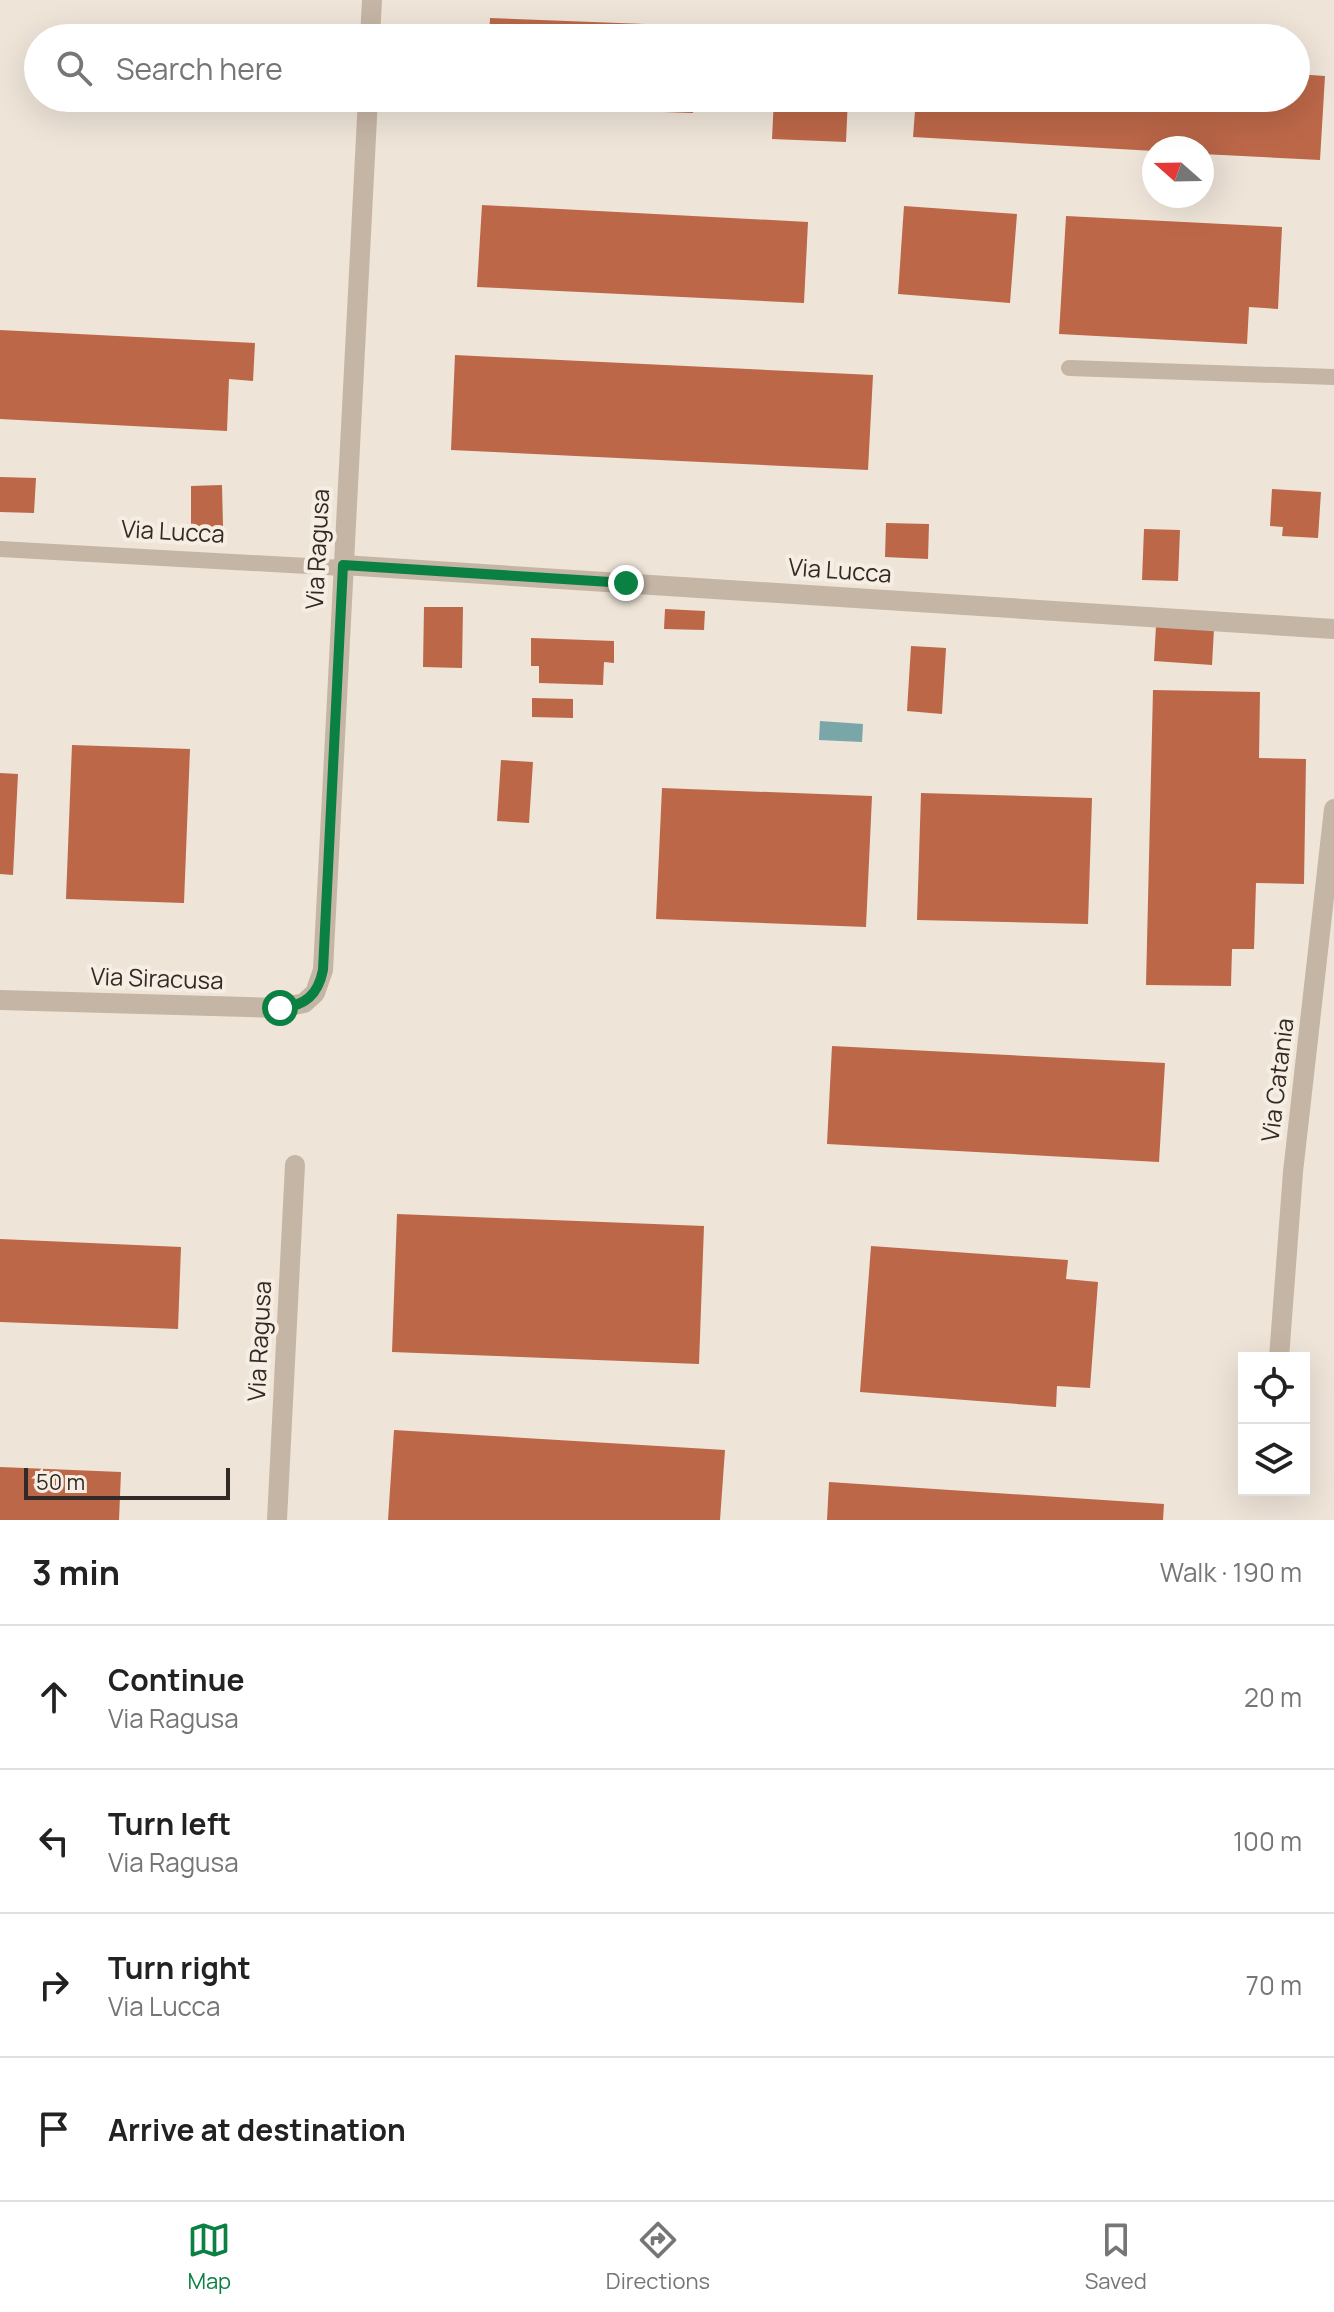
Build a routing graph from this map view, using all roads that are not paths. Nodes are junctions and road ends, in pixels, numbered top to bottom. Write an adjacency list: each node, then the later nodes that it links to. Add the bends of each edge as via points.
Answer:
1 (372, 0): 2 (street)
2 (371, 24)
3 (367, 112): 7 (street, Via Ragusa)
4 (1069, 368): 5 (lane)
5 (1334, 377)
6 (0, 549): 7 (lane, Via Lucca)
7 (343, 566): 8 (street, Via Lucca); 10 (street, Via Ragusa, via 323,970)
8 (1334, 629)
9 (1334, 809): 13 (street, Via Catania, via 1293,1172)
10 (310, 999): 11 (street, Via Siracusa, via 280,1008)
11 (0, 1000)
12 (295, 1165): 14 (street, Via Ragusa)
13 (1279, 1352)
14 (277, 1520)

